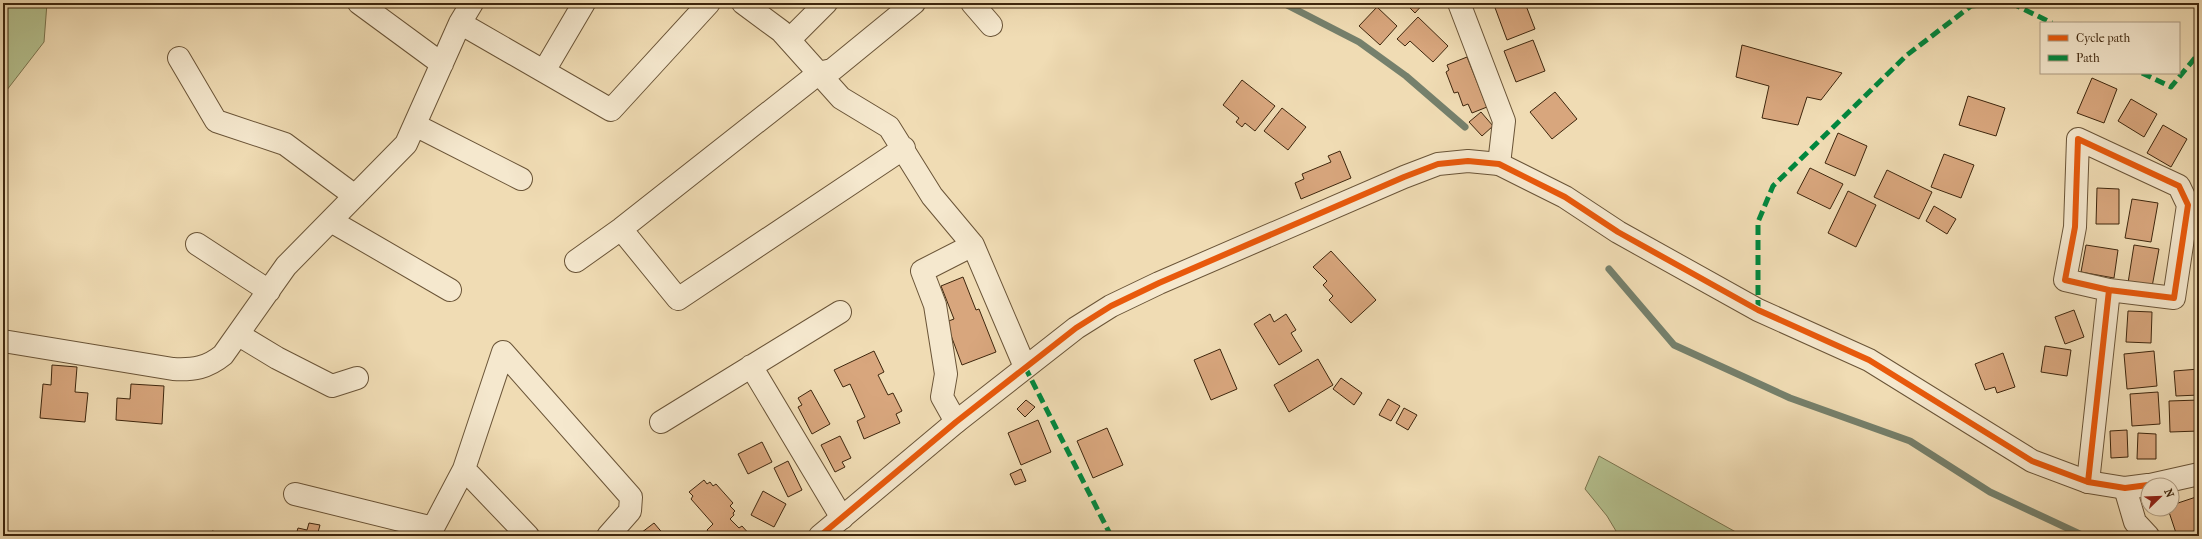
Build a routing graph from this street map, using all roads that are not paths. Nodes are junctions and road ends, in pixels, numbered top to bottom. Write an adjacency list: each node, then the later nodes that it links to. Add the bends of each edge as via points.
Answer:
1 (359, 3): 14 (street)
2 (472, 3): 10 (street)
3 (584, 3): 15 (street)
4 (709, 3): 15 (street, via 611,110)
5 (743, 3): 12 (street)
6 (826, 3): 12 (street)
7 (914, 3): 16 (street, via 832,70)
8 (972, 3): 11 (street)
9 (1459, 3): 19 (street, via 1504,121)
10 (460, 23): 14 (street); 15 (street)
11 (991, 25)
12 (789, 40): 16 (street)
13 (178, 58): 21 (street, via 216,121 285,144)
14 (442, 64): 17 (street)
15 (544, 71)
16 (819, 73): 18 (street, via 841,98 889,127); 23 (street)
17 (415, 125): 20 (street); 21 (street, via 406,144)
18 (904, 148): 23 (street, via 678,299); 25 (street, via 932,196)
19 (1499, 164): 34 (street, via 1468,161 1438,164 1404,177 1111,306 1076,328); 41 (street, via 1565,197 1618,232 1758,310 1870,360 2032,461)
20 (521, 179)
21 (355, 196): 22 (street)
22 (331, 221): 27 (street); 29 (street, via 286,266)
23 (621, 230): 26 (street)
24 (197, 244): 29 (street)
25 (973, 245): 34 (street); 37 (street, via 922,271 935,305 946,374 942,397)
26 (576, 261)
27 (450, 290)
28 (2109, 290): 28 (street, via 2065,280 2075,227 2078,138 2179,186 2188,205 2174,298); 41 (street)
29 (269, 291): 31 (street)
30 (840, 312): 33 (street)
31 (239, 334): 32 (street, via 211,365 194,370 173,369); 35 (street, via 277,358 332,386)
32 (3, 341)
33 (751, 366): 36 (street); 45 (street)
34 (1025, 367): 37 (street)
35 (357, 378)
36 (661, 422)
37 (956, 422): 45 (street)
38 (464, 469): 44 (street, via 433,528); 46 (street); 47 (street, via 503,352 631,497 630,511)
39 (2199, 474): 40 (street)
40 (2180, 478)
41 (2088, 482): 43 (street)
42 (2140, 486): 43 (street)
43 (2125, 488): 49 (street, via 2135,522)
44 (295, 494)
45 (842, 518): 48 (street)
46 (528, 536)
47 (608, 536)
48 (820, 536)
49 (2148, 536)

